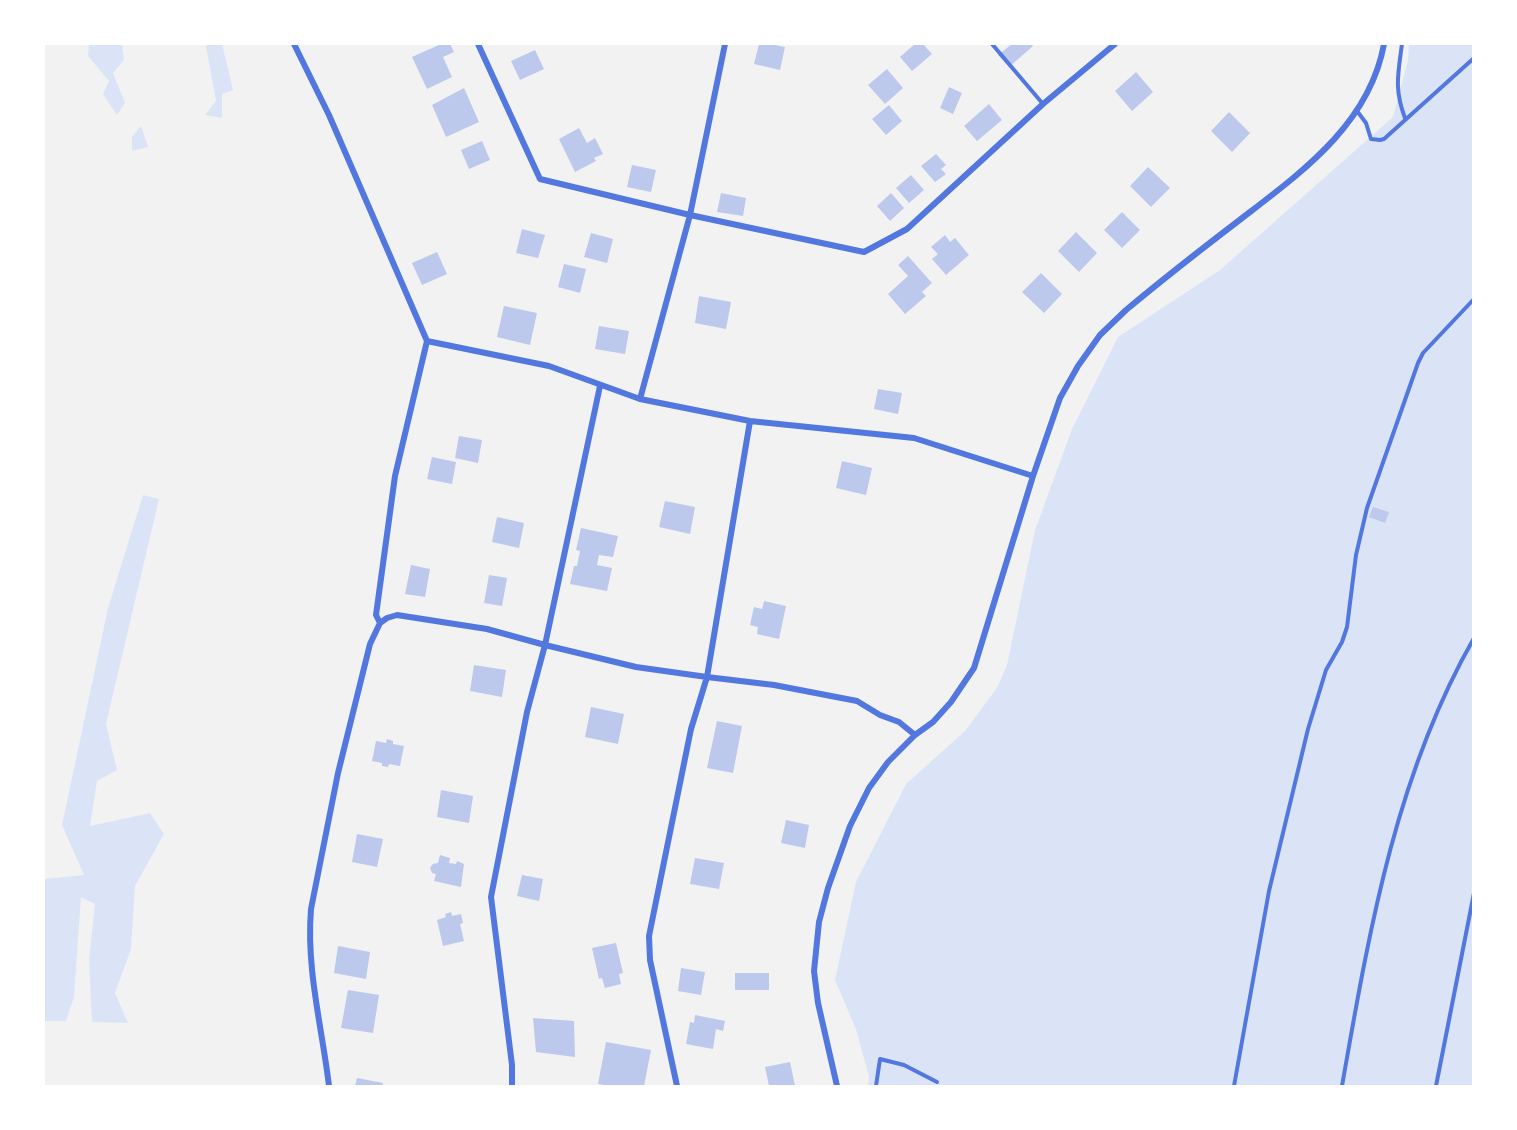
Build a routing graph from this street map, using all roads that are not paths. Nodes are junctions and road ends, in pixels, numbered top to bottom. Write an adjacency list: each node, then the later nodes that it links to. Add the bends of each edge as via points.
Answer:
1 (294, 44): 14 (street)
2 (477, 44): 12 (street, via 540,179)
3 (725, 44): 12 (street)
4 (992, 44): 9 (lane)
5 (1115, 44): 9 (street)
6 (1384, 44): 10 (street, via 1371,87)
7 (1402, 44): 11 (lane, via 1396,87)
8 (1473, 58): 11 (lane)
9 (1043, 104): 12 (street, via 907,229 864,252)
10 (1357, 111): 11 (lane, via 1375,140 1384,139); 18 (street, via 1308,166 1125,310 1100,335 1060,398)
11 (1405, 118)
12 (690, 215): 16 (street)
13 (1473, 299): 31 (lane, via 1418,363 1368,508 1356,555 1347,627 1326,670 1308,729 1269,891)
14 (427, 341): 15 (street, via 549,366); 19 (street, via 395,476 376,615)
15 (600, 386): 16 (street); 21 (street)
16 (640, 399): 17 (street)
17 (750, 421): 18 (street, via 914,438); 22 (street)
18 (1033, 476): 23 (street, via 974,668 951,702)
19 (380, 623): 21 (street, via 397,615 407,616 488,629); 26 (street, via 370,644 338,773 311,909 310,963)
20 (1473, 638): 32 (lane, via 1423,746 1403,802 1364,961)
21 (545, 645): 22 (street, via 636,667); 27 (street, via 527,712 491,897)
22 (707, 677): 23 (street, via 857,701 899,722); 28 (street, via 691,729 649,936 650,960)
23 (915, 735): 29 (street, via 869,788 850,826 819,921 814,971)
24 (1473, 893): 33 (lane)
25 (937, 1082): 30 (lane, via 904,1065 880,1059)
26 (329, 1086)
27 (512, 1086)
28 (677, 1086)
29 (837, 1086)
30 (876, 1086)
31 (1234, 1086)
32 (1342, 1086)
33 (1436, 1086)

